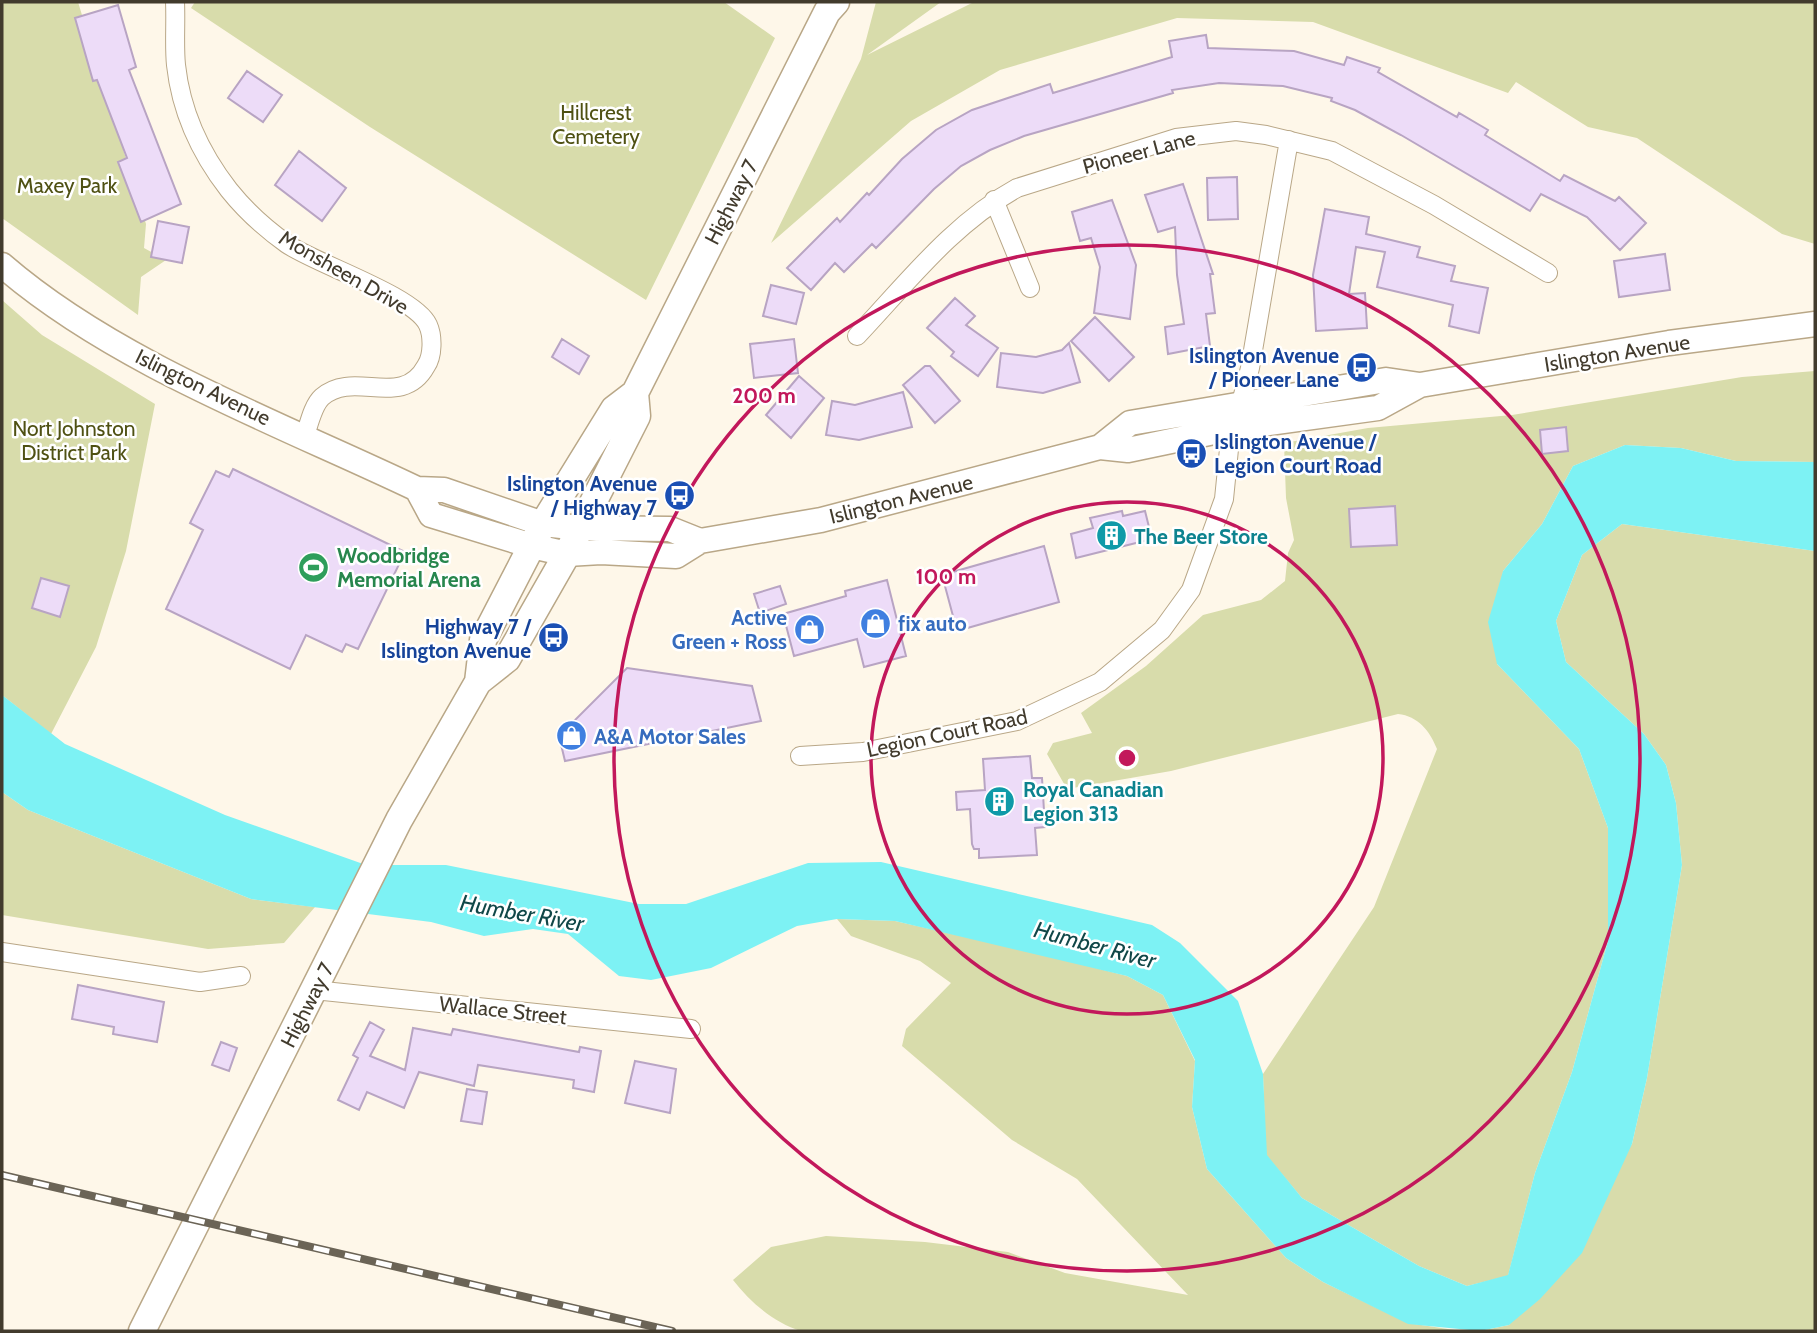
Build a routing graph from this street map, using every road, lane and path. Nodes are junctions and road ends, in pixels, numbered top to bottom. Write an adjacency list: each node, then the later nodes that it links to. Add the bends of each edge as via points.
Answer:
1 (175, 2): 12 (street, Monsheen Drive, via 176,62 185,104 196,138 229,189 289,245 404,303 428,324 432,345 426,366 412,381 397,389 375,390 358,384 338,388 320,398)
2 (831, 5): 10 (main road, Highway 7)
3 (1289, 140): 4 (street, Pioneer Lane, via 1236,131 1176,138 1017,188); 6 (street, Pioneer Lane, via 1332,151); 11 (street, via 1250,368)
4 (993, 200): 7 (street); 9 (street, Pioneer Lane, via 961,225)
5 (2, 265): 12 (main road, Islington Avenue, via 39,297 102,336)
6 (1548, 272)
7 (1030, 288)
8 (1815, 324): 11 (main road, Islington Avenue, via 1669,343 1420,385 1386,380)
9 (857, 336)
10 (635, 393): 13 (main road, Highway 7, via 637,416); 14 (main road, Highway 7, via 614,409)
11 (1236, 417): 15 (main road, Islington Avenue, via 1128,450 1100,447 821,520); 18 (street, Legion Court Road, via 1224,499 1191,590 1162,630 1112,674 1070,699 1017,721 863,752)
12 (305, 436): 14 (main road, Islington Avenue, via 417,489 444,490)
13 (580, 528): 14 (main road, Islington Avenue); 15 (main road, Islington Avenue, via 670,529); 16 (main road, Highway 7)
14 (538, 535): 16 (main road, Islington Avenue); 17 (main road, Highway 7, via 483,640)
15 (700, 541): 16 (main road, Islington Avenue, via 676,556)
16 (566, 554): 17 (main road, Highway 7, via 507,659)
17 (478, 682): 21 (main road, Highway 7, via 399,820)
18 (800, 756)
19 (2, 952): 20 (street, via 200,982)
20 (241, 976)
21 (314, 990): 22 (street, Wallace Street); 23 (main road, Highway 7)
22 (691, 1029)
23 (142, 1331)

